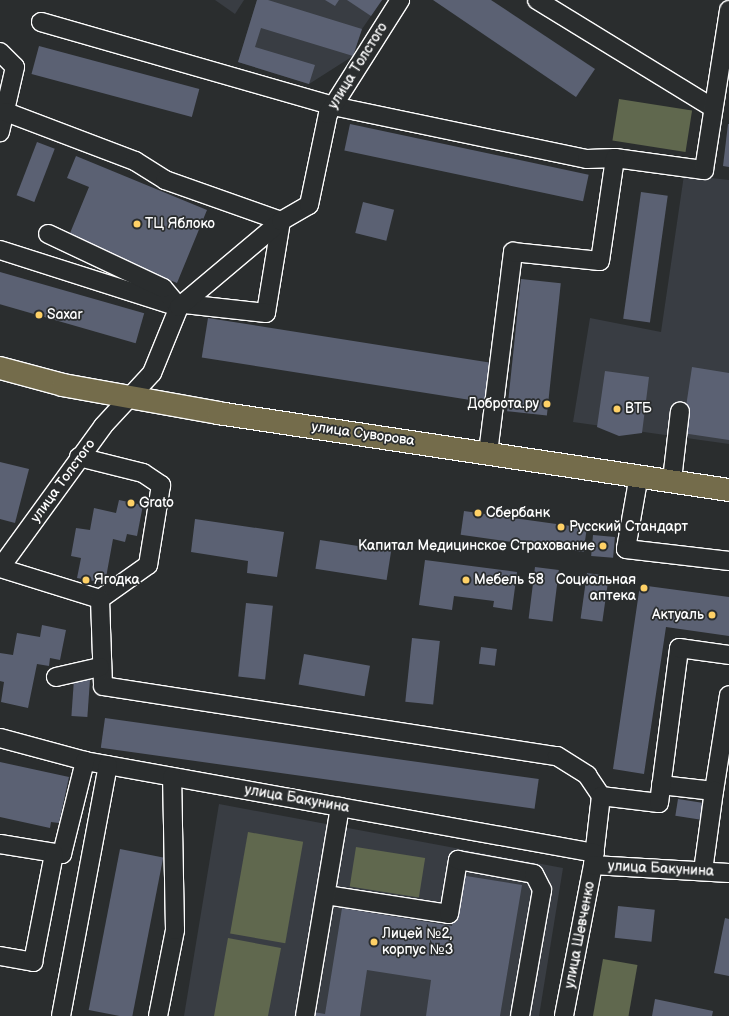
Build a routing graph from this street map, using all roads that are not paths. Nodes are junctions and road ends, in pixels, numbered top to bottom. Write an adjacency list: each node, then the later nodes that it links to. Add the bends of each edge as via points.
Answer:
1 (400, 0): 6 (street, улица Толстого)
2 (537, 0): 7 (street)
3 (729, 10): 7 (street)
4 (41, 22): 6 (street)
5 (0, 52): 8 (street, via 15,68)
6 (333, 106): 10 (street, via 587,159); 11 (street, улица Толстого, via 309,205)
7 (713, 108): 10 (street, via 704,170)
8 (6, 112): 9 (street); 11 (street, via 135,161 165,180)
9 (0, 132)
10 (615, 158): 18 (street, via 600,261 513,252)
11 (281, 221): 14 (street); 14 (street, via 266,313)
12 (48, 234): 14 (street, via 163,288)
13 (0, 250): 14 (street)
14 (182, 305): 16 (street, улица Толстого, via 152,373)
15 (0, 368): 16 (main road, улица Суворова)
16 (131, 398): 18 (main road, улица Суворова); 19 (street, улица Толстого, via 103,426)
17 (680, 411): 21 (street)
18 (488, 453): 20 (main road, улица Суворова)
19 (79, 457): 24 (street, улица Толстого); 25 (street, via 144,473 161,485 148,565)
20 (639, 475): 21 (main road, улица Суворова); 23 (street, via 626,549)
21 (672, 480): 22 (main road, улица Суворова)
22 (729, 490)
23 (729, 561)
24 (0, 568): 25 (street)
25 (100, 599): 27 (street)
26 (729, 655): 34 (street, via 679,648)
27 (100, 667): 28 (street); 36 (street, via 103,686 557,756 587,775)
28 (56, 677)
29 (729, 695): 35 (street)
30 (0, 738): 31 (street, улица Бакунина)
31 (86, 761): 32 (street, улица Бакунина); 39 (street, via 62,854)
32 (108, 765): 33 (street, улица Бакунина); 45 (street)
33 (172, 777): 37 (street, улица Бакунина); 46 (street, via 175,930)
34 (661, 785): 35 (street); 36 (street, via 659,803)
35 (714, 791): 41 (street)
36 (601, 796): 40 (street, улица Шевченко)
37 (340, 807): 40 (street, улица Бакунина); 43 (street)
38 (0, 844): 39 (street)
39 (54, 854): 44 (street, via 33,962)
40 (594, 859): 41 (street, улица Бакунина); 49 (street, улица Шевченко)
41 (702, 871): 42 (street, улица Бакунина)
42 (729, 873)
43 (326, 895): 47 (street); 48 (street, via 449,914 458,860 534,874 542,890)
44 (0, 956)
45 (61, 1016)
46 (158, 1016)
47 (305, 1016)
48 (520, 1016)
49 (564, 1016)

